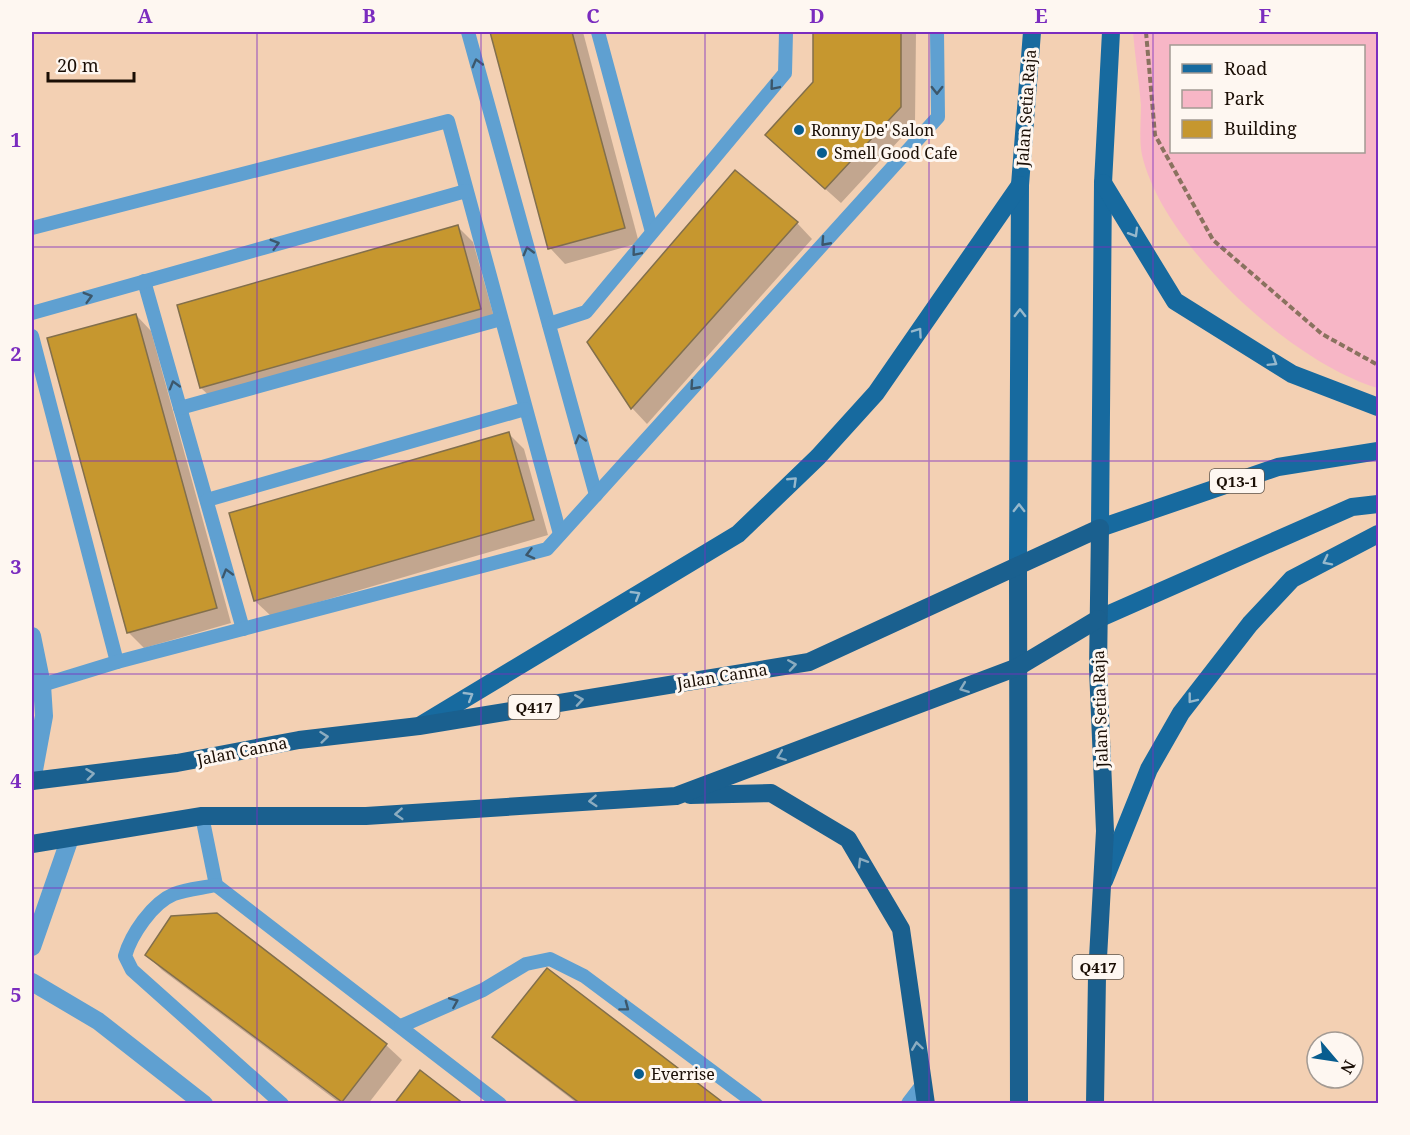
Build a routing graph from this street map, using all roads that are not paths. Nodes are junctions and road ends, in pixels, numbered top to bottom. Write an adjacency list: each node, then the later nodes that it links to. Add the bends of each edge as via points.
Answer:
1 (468, 32): 15 (lane, one-way to 1)
2 (598, 32): 11 (lane)
3 (786, 32): 11 (lane, one-way to 11, via 785,73)
4 (937, 32): 21 (lane, one-way to 21, via 938,117)
5 (1032, 32): 8 (main road, Jalan Setia Raja)
6 (1111, 32): 7 (main road)
7 (1103, 183): 17 (main road, one-way to 17, via 1175,301 1292,374); 24 (main road)
8 (1020, 185): 27 (main road, Jalan Setia Raja, one-way to 8); 34 (main road, one-way to 8, via 738,534 818,457 876,393)
9 (466, 191): 10 (lane, via 448,122); 12 (lane, one-way to 9); 14 (lane)
10 (32, 228)
11 (652, 232): 15 (lane, one-way to 15, via 586,312)
12 (144, 281): 13 (lane, one-way to 12); 18 (lane, one-way to 12)
13 (32, 313)
14 (501, 319): 18 (lane); 19 (lane)
15 (549, 324): 21 (lane, one-way to 15)
16 (32, 336): 31 (lane)
17 (1378, 407)
18 (180, 408): 22 (lane)
19 (525, 409): 22 (lane); 25 (lane)
20 (1378, 451): 24 (main road, Jalan Canna / Q13-1, via 1278,467)
21 (596, 495): 25 (lane)
22 (207, 500): 29 (lane, one-way to 22)
23 (1378, 504): 28 (main road, via 1352,507)
24 (1100, 528): 27 (highway, Jalan Canna / Q417); 28 (highway, Q417)
25 (560, 534): 29 (lane, one-way to 29, via 547,549)
26 (1378, 534): 40 (main road, one-way to 40, via 1292,579 1250,624 1181,713 1149,768)
27 (1018, 566): 32 (highway); 34 (highway, Jalan Canna / Q417, one-way to 27, via 809,662)
28 (1098, 620): 32 (highway); 40 (highway, Jalan Setia Raja / Q417, via 1105,831)
29 (243, 629): 31 (lane)
30 (32, 636): 33 (street)
31 (117, 662): 33 (lane)
32 (1018, 667): 36 (highway, one-way to 36); 51 (highway)
33 (42, 685): 35 (street, via 44,716)
34 (419, 726): 35 (highway, Jalan Canna / Q417, one-way to 34, via 177,763 299,740)
35 (32, 781)
36 (676, 796): 37 (highway, one-way to 37, via 366,816); 45 (highway, one-way to 36, via 901,929 848,839 771,793)
37 (202, 816): 38 (highway); 41 (lane)
38 (70, 838): 39 (highway); 42 (street)
39 (32, 844)
40 (1103, 884): 52 (highway, Jalan Setia Raja / Q417)
41 (216, 885): 44 (lane); 47 (lane, via 173,894 157,905 129,944 125,957 132,970)
42 (32, 947)
43 (32, 982): 46 (street, via 98,1021)
44 (401, 1026): 48 (lane); 49 (lane, one-way to 49, via 483,990 526,964 550,959 584,976)
45 (924, 1095): 50 (street)
46 (204, 1104)
47 (282, 1104)
48 (500, 1104)
49 (756, 1104)
50 (910, 1104)
51 (1019, 1104)
52 (1095, 1104)

